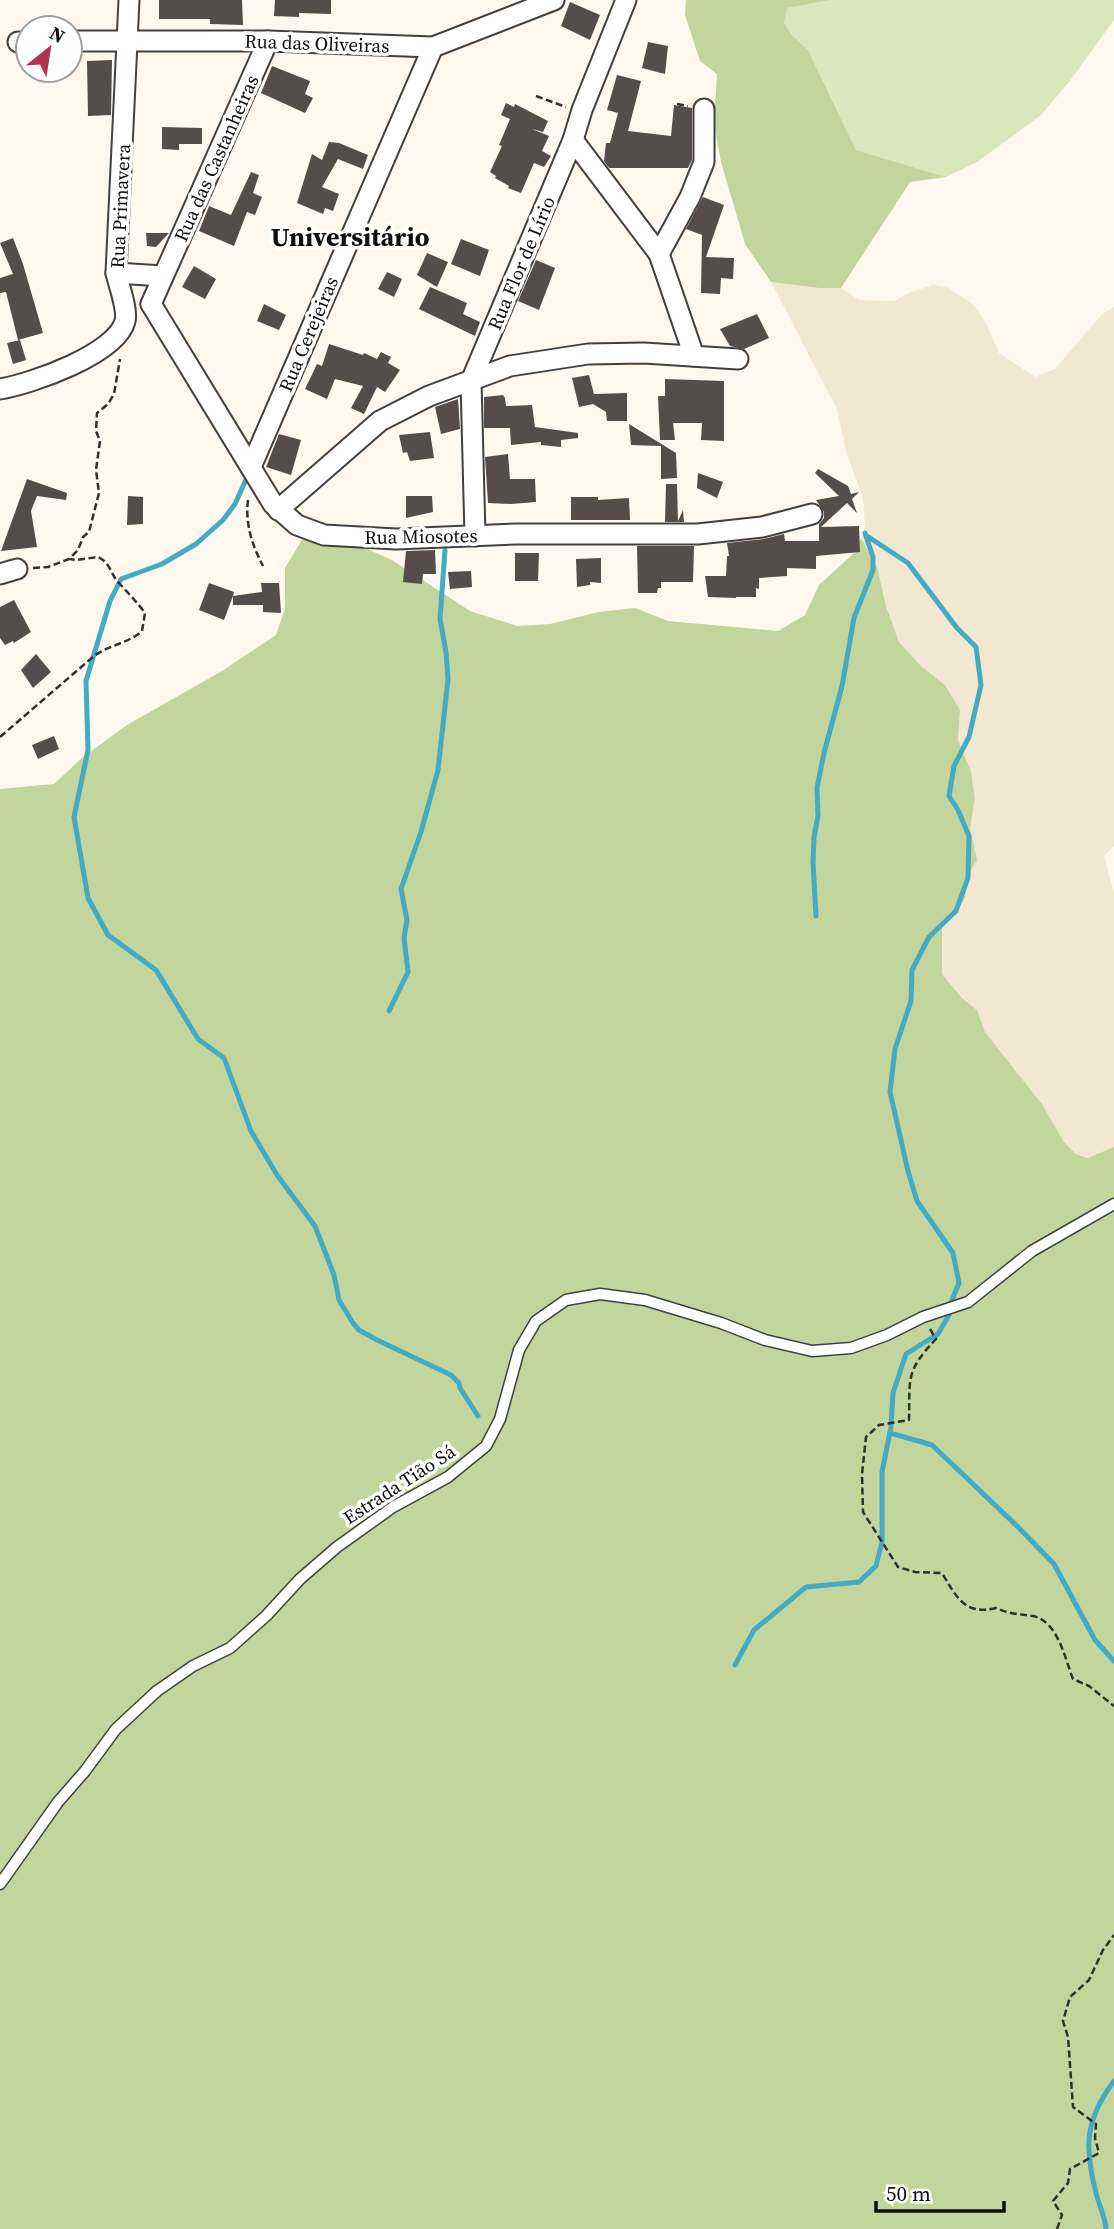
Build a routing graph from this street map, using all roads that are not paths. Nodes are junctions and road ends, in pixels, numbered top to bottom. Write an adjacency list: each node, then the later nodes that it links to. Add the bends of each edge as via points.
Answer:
1 (129, 0): 4 (street, Rua Primavera)
2 (554, 0): 7 (street, Rua das Oliveiras)
3 (625, 0): 9 (street, Rua Flor de Lírio)
4 (129, 40): 5 (street, Rua das Oliveiras); 6 (street, Rua das Oliveiras); 11 (street, Rua Primavera)
5 (84, 41)
6 (268, 41): 7 (street, Rua das Oliveiras); 12 (street, Rua das Castanheiras)
7 (433, 47): 19 (street, Rua Cerejeiras)
8 (704, 109): 10 (street, via 704,162)
9 (573, 140): 10 (street); 17 (street, Rua Flor de Lírio)
10 (659, 254): 15 (street)
11 (116, 273): 12 (street); 13 (street, Rua Primavera)
12 (163, 276): 14 (street, Rua das Castanheiras)
13 (122, 302): 14 (street); 18 (street, Rua Primavera, via 125,325 93,356)
14 (151, 304): 19 (street, Rua Miosotes)
15 (694, 356): 16 (street); 17 (street, via 588,354 510,366)
16 (738, 359)
17 (471, 381): 20 (street, via 380,421); 22 (street, Rua Flor de Lírio)
18 (6, 391)
19 (253, 471): 20 (street, Rua Miosotes)
20 (278, 510): 22 (street, Rua Miosotes, via 297,525 324,535 396,539)
21 (812, 514): 22 (street, Rua Miosotes, via 762,527 698,534)
22 (475, 536)
23 (1114, 1204): 24 (lane, Estrada Tião Sá, via 1032,1251 968,1302 850,1348 813,1351 765,1340 645,1300 600,1294 566,1300 536,1321 519,1350 500,1419 486,1446 447,1477 393,1507 337,1547 230,1648 156,1691 116,1729)
24 (0, 1884)

